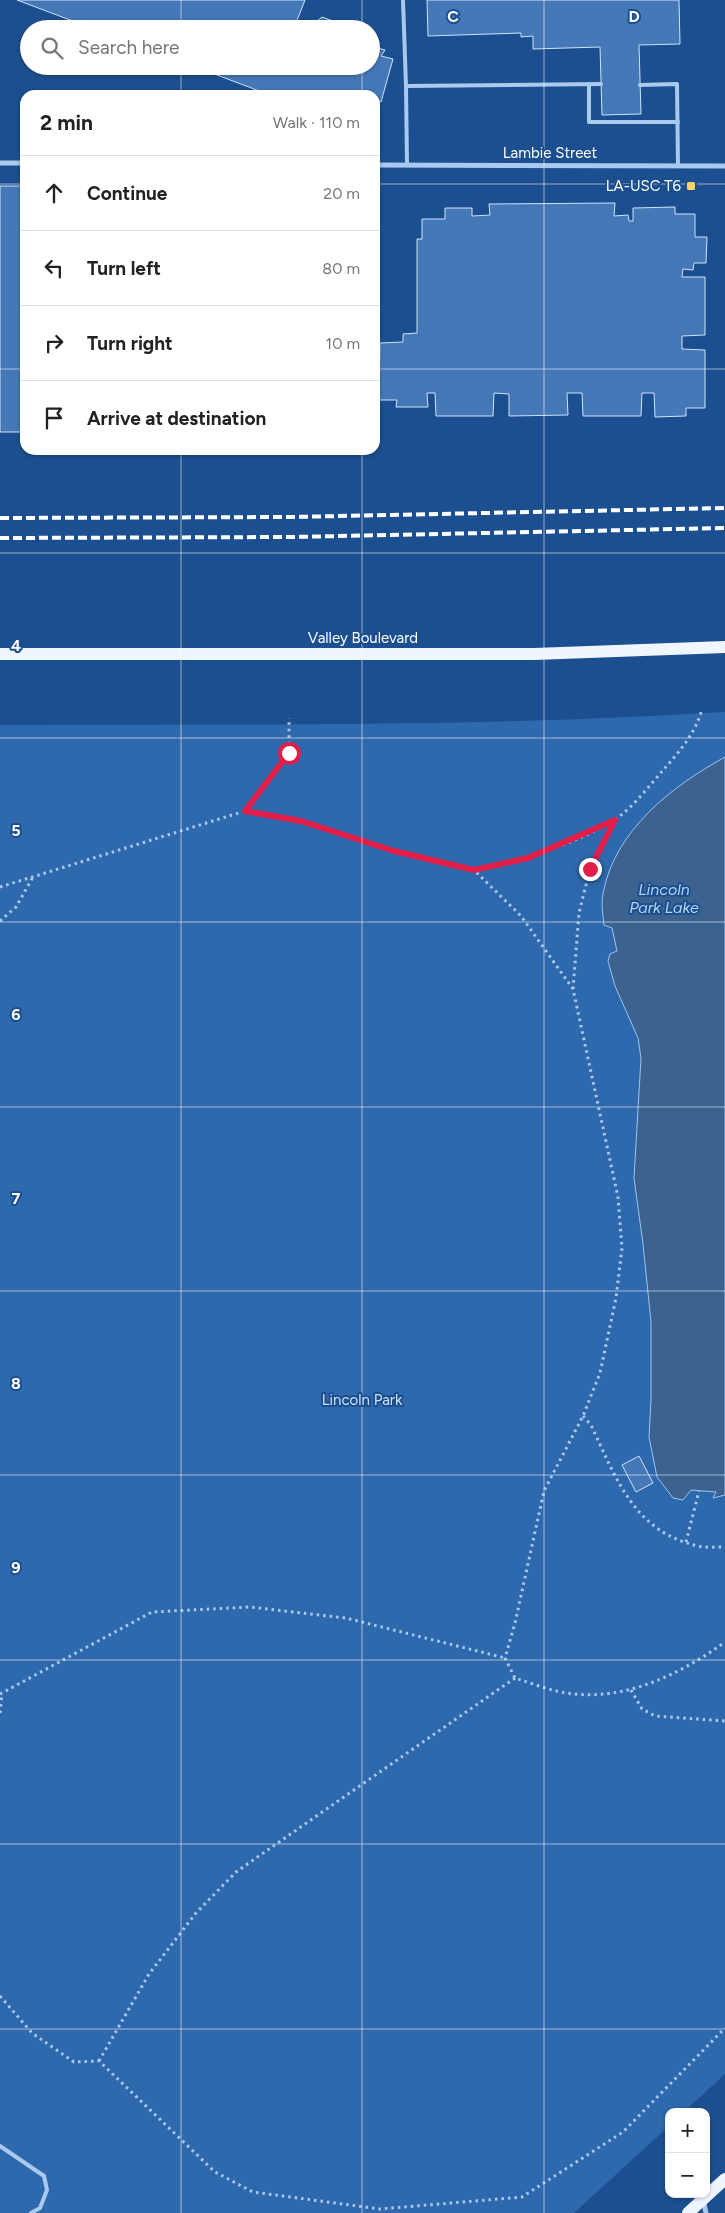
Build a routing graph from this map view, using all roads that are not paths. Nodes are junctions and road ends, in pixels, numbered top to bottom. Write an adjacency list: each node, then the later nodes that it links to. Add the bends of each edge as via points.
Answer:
1 (403, 0): 5 (lane)
2 (589, 84): 3 (lane); 5 (lane); 6 (lane, via 589,122)
3 (601, 84)
4 (640, 85): 6 (lane, via 677,84)
5 (406, 86): 10 (lane)
6 (678, 122): 11 (lane)
7 (0, 163): 8 (street)
8 (20, 163)
9 (380, 165): 10 (street, Lambie Street)
10 (407, 165): 11 (street, Lambie Street)
11 (678, 166): 12 (street, Lambie Street)
12 (725, 166)
13 (725, 647): 14 (main road, Valley Boulevard, via 534,654)
14 (0, 654)
15 (0, 2146): 18 (lane, via 44,2176 47,2190 40,2208)
16 (725, 2179): 17 (main road)
17 (703, 2199): 19 (main road); 20 (street)
18 (31, 2213)
19 (688, 2213)
20 (706, 2213)

